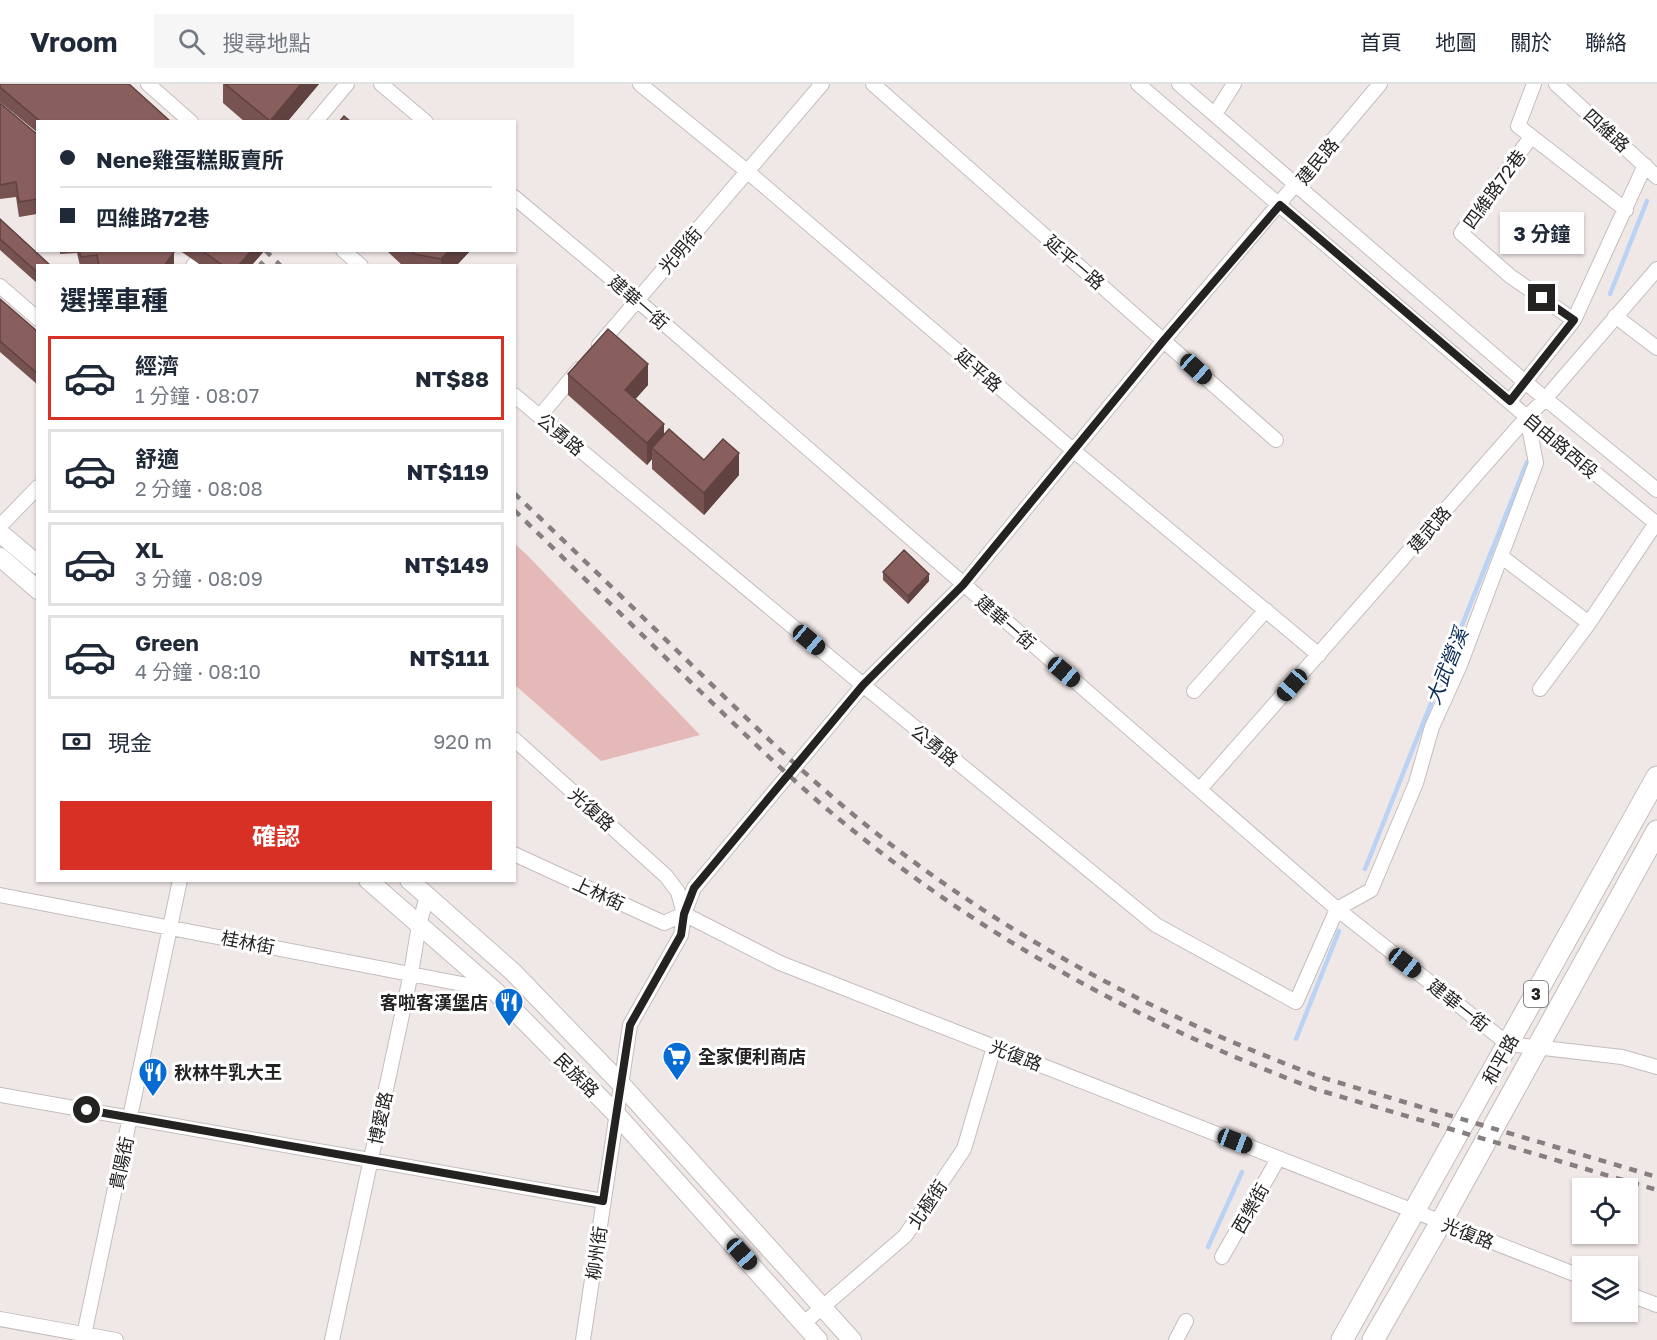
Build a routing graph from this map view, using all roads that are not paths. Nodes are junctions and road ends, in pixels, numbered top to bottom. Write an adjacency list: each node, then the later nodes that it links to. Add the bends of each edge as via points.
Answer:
1 (148, 84): 14 (street)
2 (347, 84): 15 (street)
3 (381, 84): 16 (street)
4 (640, 84): 19 (street, 延平路)
5 (822, 84): 19 (street, 光明街)
6 (873, 84): 32 (street, 延平一路)
7 (1138, 84): 22 (street, 自由路西段)
8 (1179, 84): 13 (street, 自由路西段)
9 (1234, 84): 13 (street)
10 (1380, 84): 20 (street, 建民路)
11 (1534, 84): 17 (street, 四維路72巷, via 1518,126)
12 (1556, 84): 18 (street, 四維路)
13 (1215, 114): 20 (street, 自由路西段)
14 (189, 120)
15 (317, 120)
16 (424, 120)
17 (1531, 137): 23 (street); 31 (street, 四維路72巷, via 1461,233 1510,276)
18 (1652, 171): 23 (street)
19 (748, 172): 28 (street, 光明街); 41 (street, 延平路)
20 (1297, 185): 22 (street, 建民路); 34 (street, 自由路西段)
21 (516, 198): 28 (street, 建華一街)
22 (1280, 205): 32 (street, 建民路); 37 (street, 自由路西段)
23 (1626, 210): 31 (street)
24 (345, 252): 25 (street)
25 (359, 264)
26 (1657, 269): 29 (street, 建武路)
27 (0, 286): 30 (street)
28 (637, 300): 38 (street, 光明街); 50 (street, 建華一街)
29 (1616, 316): 33 (street); 36 (street, 建武路)
30 (36, 317)
31 (1574, 320): 34 (street)
32 (1164, 340): 40 (street, 延平一路); 41 (street, 建民路)
33 (1657, 348)
34 (1525, 382): 36 (street, 自由路西段); 37 (street)
35 (516, 397): 38 (street, 公勇路)
36 (1545, 399): 39 (street, 建武路); 43 (street, 自由路西段)
37 (1510, 401): 39 (street, 自由路西段)
38 (540, 416): 55 (street, 公勇路)
39 (1527, 417): 44 (street, 自由路西段); 48 (street, via 1536,463); 54 (street, 建武路)
40 (1275, 440)
41 (1074, 451): 50 (street, 建民路); 52 (street, 延平路)
42 (36, 489): 45 (street)
43 (1657, 490)
44 (1656, 523): 53 (street)
45 (0, 526)
46 (0, 533): 49 (street)
47 (0, 557): 51 (street)
48 (1502, 557): 53 (street); 69 (street, via 1371,890)
49 (36, 563)
50 (963, 585): 55 (street, 建民路); 61 (street, 建華一街)
51 (36, 588)
52 (1266, 610): 54 (street, 延平路); 57 (street)
53 (1589, 623): 56 (street)
54 (1319, 655): 61 (street, 建武路)
55 (863, 685): 59 (street, 建民路); 69 (street, 公勇路, via 1156,925 1296,1002)
56 (1540, 689)
57 (1194, 691)
58 (516, 741): 70 (street, 光復路, via 666,876 678,892)
59 (805, 755): 70 (street, 柳州街, via 694,888)
60 (1657, 777): 75 (main road, 和平路 / 3)
61 (1200, 789): 69 (street, 建華一街)
62 (1657, 831): 77 (main road, 和平路 / 3)
63 (516, 855): 70 (street, 上林街, via 664,923)
64 (180, 882): 72 (street, 貴陽街)
65 (370, 882): 71 (street, 民族路)
66 (412, 882): 68 (street, 民族路)
67 (0, 895): 72 (street, 桂林街)
68 (427, 896): 71 (street, 博愛路); 79 (street, 民族路, via 513,972)
69 (1337, 909): 75 (street, 建華一街)
70 (684, 914): 76 (street, 光復路, via 780,963); 79 (street, 柳州街, via 681,935 630,1025)
71 (419, 925): 73 (street, 博愛路); 74 (street, 民族路)
72 (170, 927): 73 (street, 桂林街); 82 (street, 貴陽街)
73 (411, 973): 74 (street, 桂林街); 84 (street, 博愛路)
74 (495, 991): 81 (street, 民族路)
75 (1509, 1044): 77 (street, 建華一街); 86 (main road, 和平路 / 3)
76 (994, 1047): 83 (street, 光復路); 92 (street, 北極街, via 964,1149 905,1236)
77 (1536, 1048): 78 (street, 建華一街, via 1622,1057); 87 (main road, 和平路 / 3)
78 (1657, 1067)
79 (621, 1084): 81 (street, 柳州街); 92 (street, 民族路)
80 (0, 1095): 82 (street)
81 (617, 1115): 85 (street, 柳州街); 95 (street, 民族路)
82 (130, 1118): 84 (street); 96 (street, 貴陽街)
83 (1278, 1159): 86 (street, 光復路); 88 (street, 西樂街)
84 (371, 1160): 85 (street); 98 (street, 博愛路)
85 (603, 1201): 99 (street, 柳州街)
86 (1414, 1212): 87 (street, 光復路); 103 (main road, 和平路 / 3)
87 (1441, 1222): 89 (street, 光復路); 104 (main road, 和平路 / 3)
88 (1221, 1257)
89 (1572, 1273)
90 (1638, 1298): 91 (street)
91 (1657, 1305)
92 (822, 1307): 95 (street, 北極街); 101 (street, 民族路)
93 (0, 1318): 96 (street)
94 (1186, 1321): 102 (street)
95 (804, 1323): 100 (street, 民族路)
96 (84, 1337): 97 (street)
97 (116, 1340)
98 (332, 1340)
99 (583, 1340)
100 (818, 1340)
101 (852, 1340)
102 (1176, 1340)
103 (1342, 1340)
104 (1373, 1340)

